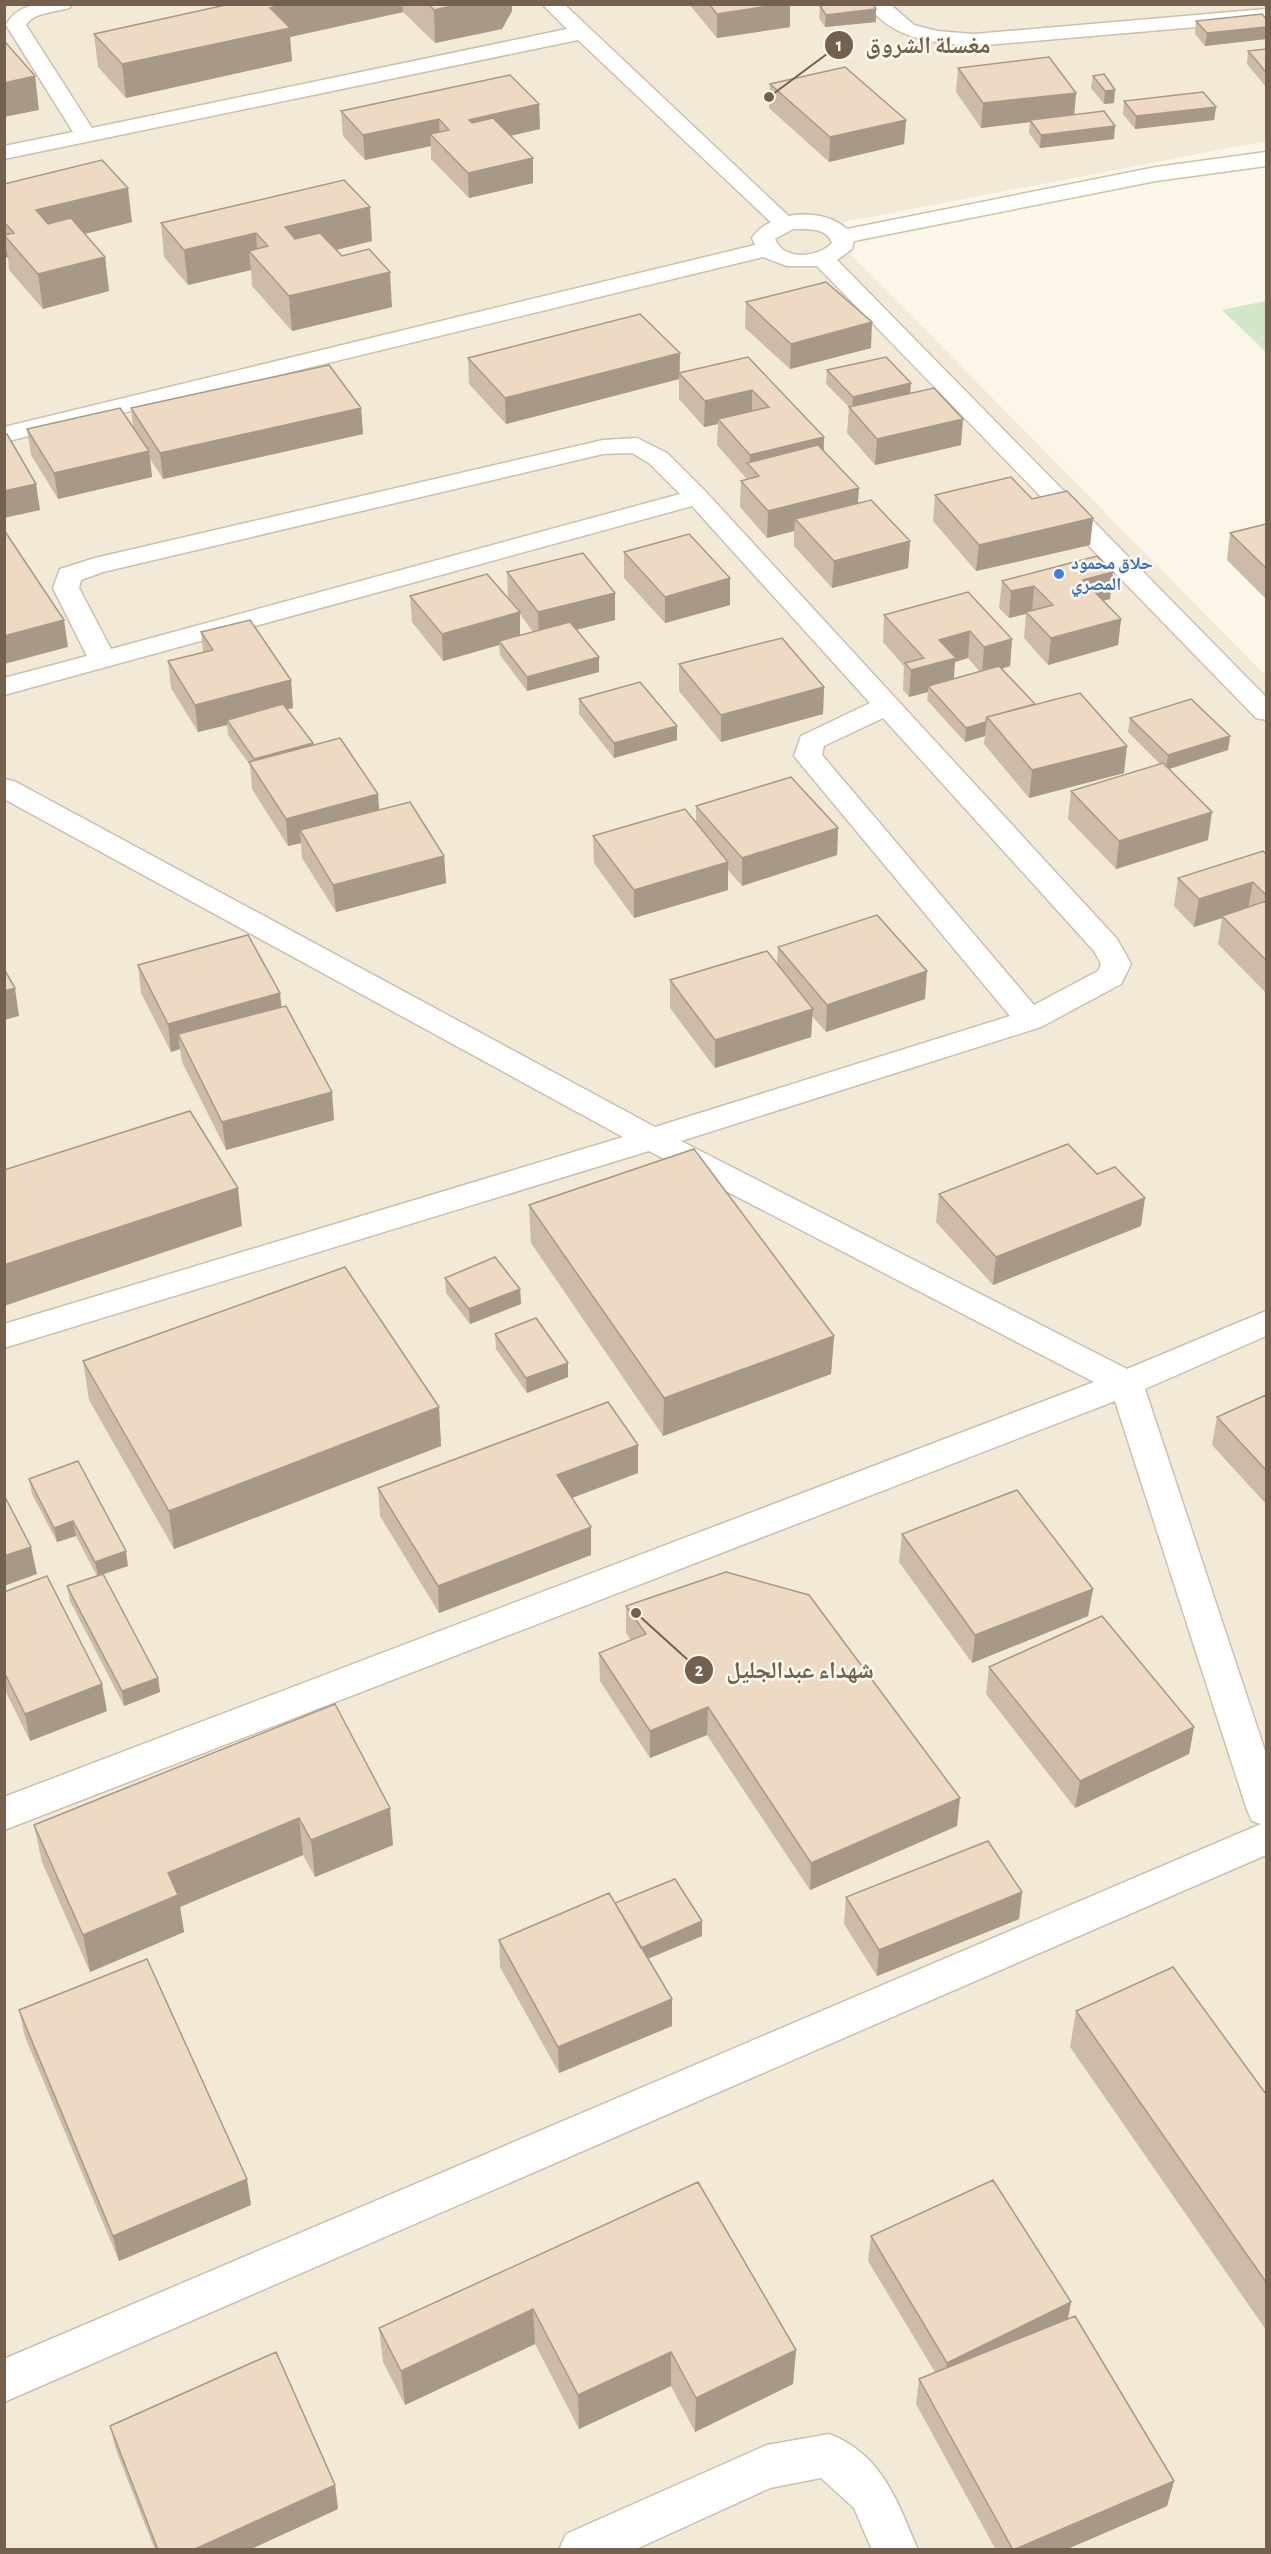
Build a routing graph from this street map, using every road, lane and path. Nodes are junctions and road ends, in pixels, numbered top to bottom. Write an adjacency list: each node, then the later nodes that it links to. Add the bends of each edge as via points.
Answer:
1 (62, 4): 6 (street, via 37,9 20,17 16,25)
2 (552, 4): 5 (street)
3 (877, 4): 4 (street, via 907,29 936,37 974,40)
4 (1266, 15)
5 (580, 33): 6 (street); 9 (street)
6 (86, 136): 7 (street)
7 (4, 153)
8 (1266, 159): 10 (street, via 1156,174)
9 (786, 224): 10 (street, via 823,224); 11 (street, via 768,231 763,238)
10 (843, 236): 12 (street, via 839,252)
11 (767, 249): 12 (street, via 798,261); 13 (street)
12 (823, 259): 18 (street)
13 (4, 435)
14 (697, 497): 15 (street); 15 (street, via 658,458 637,446 603,447 95,566 69,575 66,588); 17 (street)
15 (103, 660): 16 (street)
16 (4, 687)
17 (886, 706): 20 (street, via 811,742 808,756); 20 (street, via 1106,946 1116,964 1110,977)
18 (1266, 712)
19 (4, 787): 21 (street)
20 (1030, 1020): 21 (street)
21 (652, 1139): 23 (street); 24 (street)
22 (1266, 1323): 24 (street)
23 (4, 1336)
24 (1126, 1383): 25 (street); 26 (street)
25 (1266, 1810)
26 (4, 1814)
27 (1266, 1838): 28 (street)
28 (4, 2381)
29 (582, 2550): 30 (street, via 767,2467 829,2455 870,2493)
30 (895, 2550)

